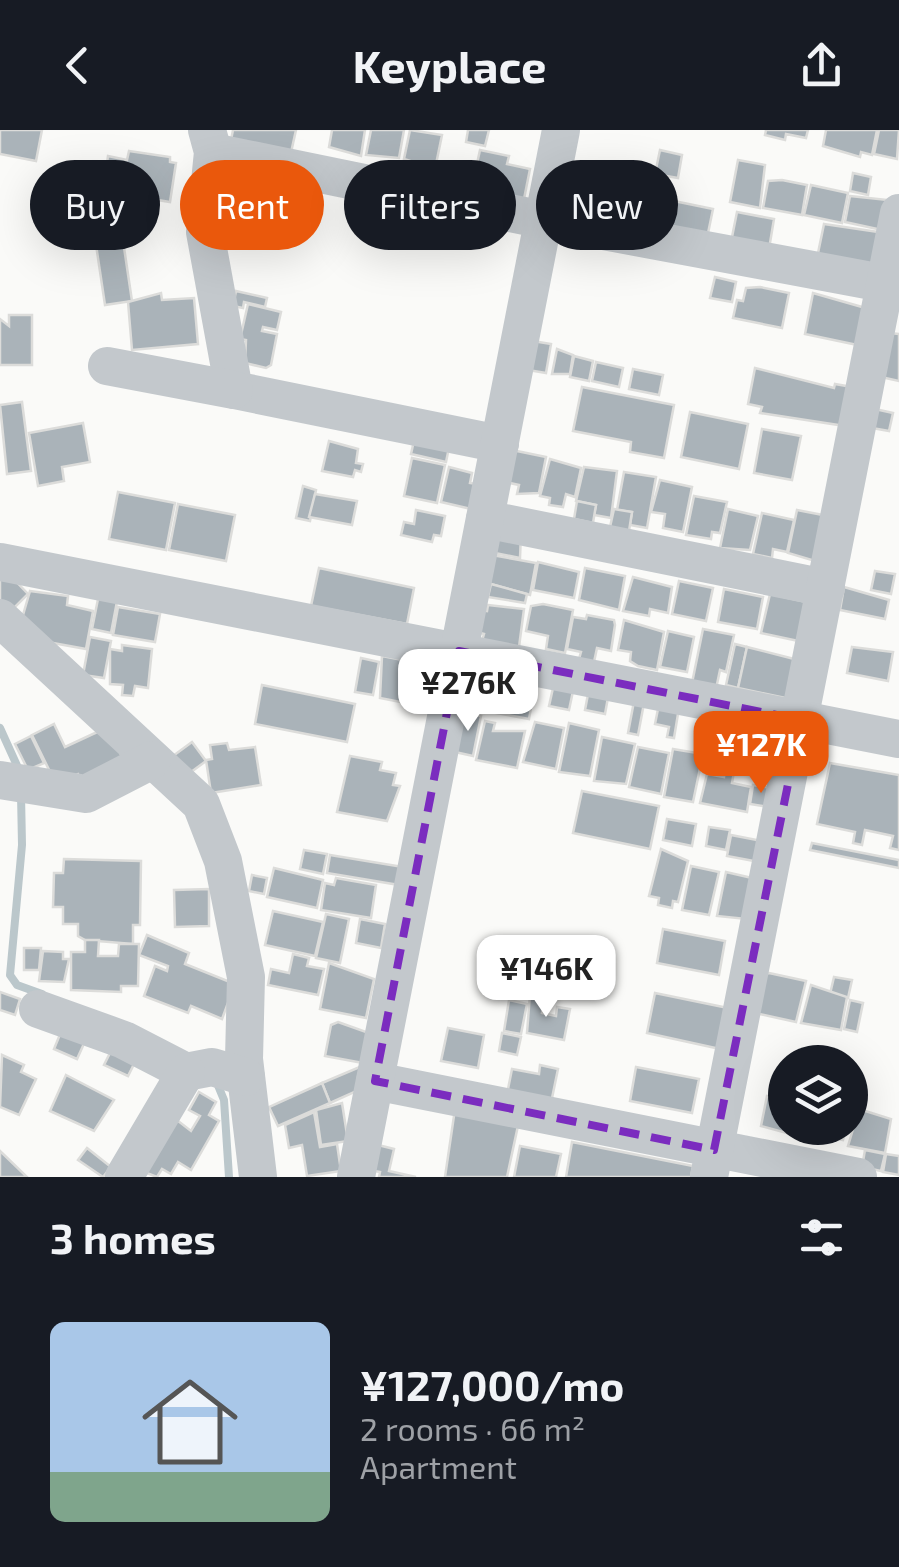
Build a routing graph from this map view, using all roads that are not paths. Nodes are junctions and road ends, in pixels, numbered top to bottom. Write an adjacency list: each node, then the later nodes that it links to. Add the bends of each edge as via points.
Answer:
1 (561, 130): 3 (street)
2 (210, 141): 5 (street); 10 (street, via 206,232)
3 (555, 160)
4 (899, 214): 8 (street)
5 (536, 218)
6 (678, 245): 8 (street)
7 (538, 250): 11 (street)
8 (892, 284): 14 (street)
9 (106, 366): 10 (street)
10 (234, 390): 11 (street)
11 (500, 444): 12 (street)
12 (485, 518): 14 (street); 16 (street)
13 (0, 562): 16 (street)
14 (826, 588): 17 (street)
15 (0, 618): 19 (street)
16 (459, 650): 17 (street); 23 (street)
17 (801, 720): 18 (street); 24 (street)
18 (899, 739)
19 (152, 760): 20 (street, via 86,794); 22 (street, via 201,804 223,862 246,977)
20 (8, 776)
21 (38, 1009): 22 (street)
22 (209, 1072): 25 (street); 26 (street)
23 (375, 1081): 24 (street); 27 (street)
24 (712, 1163): 28 (street)
25 (124, 1177)
26 (258, 1177)
27 (356, 1177)
28 (858, 1177)

